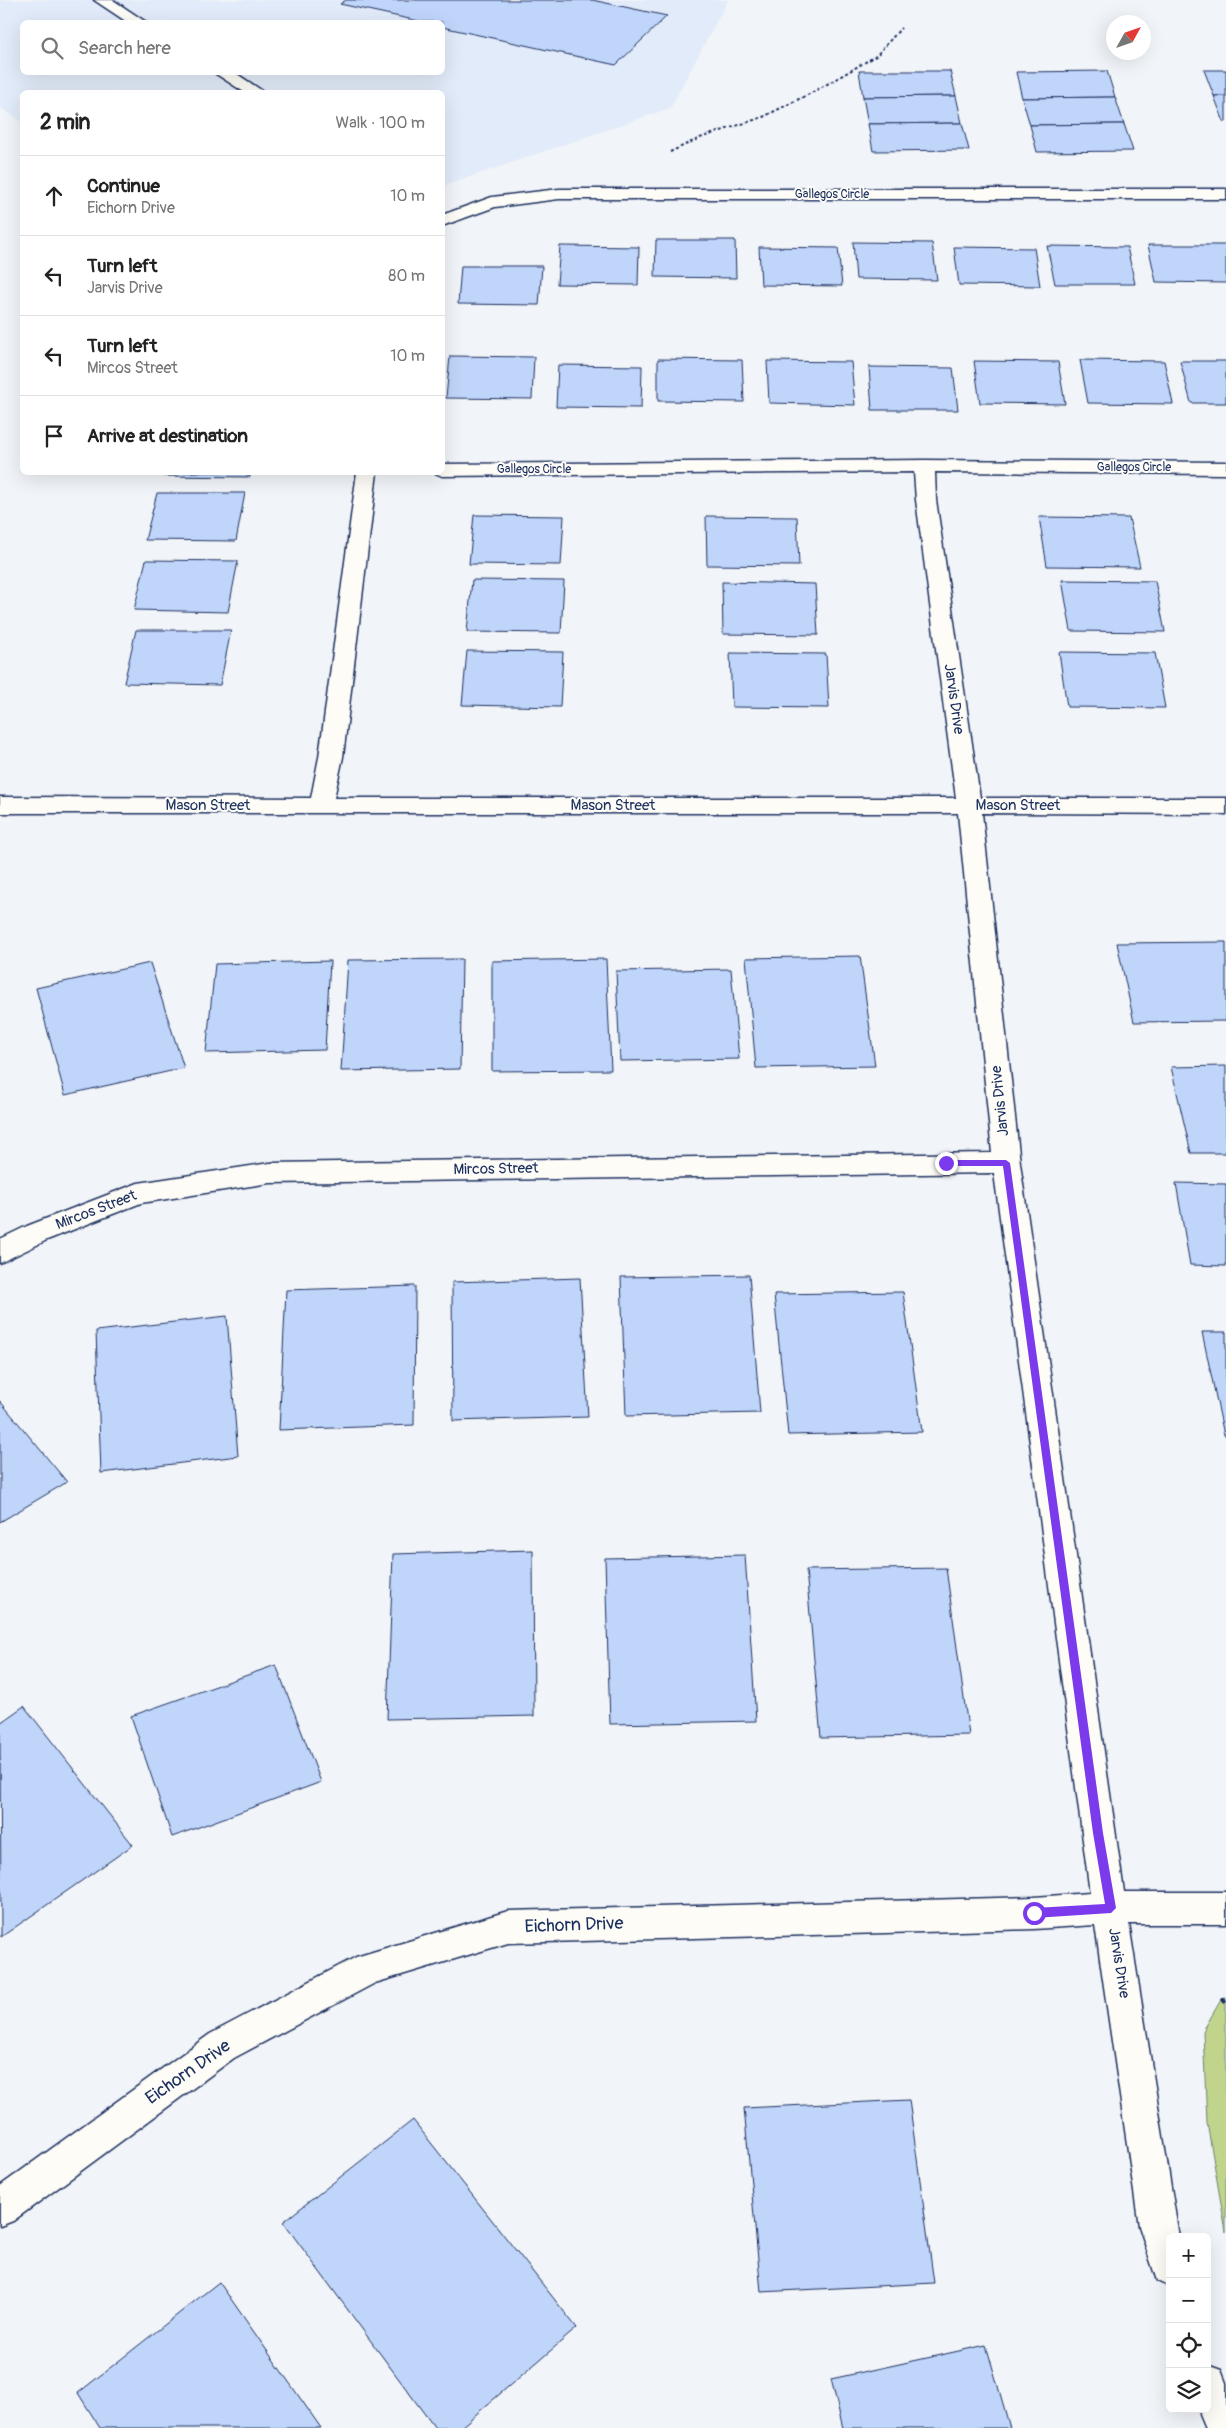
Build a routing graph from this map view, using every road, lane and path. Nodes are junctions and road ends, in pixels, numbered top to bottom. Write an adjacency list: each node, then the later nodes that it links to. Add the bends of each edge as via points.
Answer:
1 (102, 0): 2 (street)
2 (135, 20)
3 (901, 28): 6 (path, via 876,56 813,92 763,118 700,138)
4 (227, 75): 5 (street)
5 (252, 90)
6 (665, 155)
7 (1226, 194): 8 (street, Gallegos Circle, via 559,194 492,202)
8 (445, 220)
9 (924, 466): 10 (street, Gallegos Circle); 11 (street, Gallegos Circle); 15 (street, Jarvis Drive)
10 (1226, 468)
11 (445, 470)
12 (367, 475): 13 (street, via 331,757)
13 (321, 804): 14 (street, Mason Street); 15 (street, Mason Street)
14 (0, 805)
15 (969, 805): 16 (street, Mason Street); 17 (street, Jarvis Drive)
16 (1226, 806)
17 (1006, 1163): 18 (street, Mircos Street, via 270,1173 138,1193 37,1233); 19 (street, Jarvis Drive)
18 (0, 1252)
19 (1111, 1908): 20 (street, Eichorn Drive); 23 (street, Eichorn Drive, via 1034,1913 508,1927 368,1969 222,2046); 24 (street, Jarvis Drive, via 1157,2226)
20 (1226, 1908)
21 (1222, 1998): 22 (path)
22 (1226, 2003)
23 (0, 2208)
24 (1166, 2255)
25 (1211, 2393): 26 (street)
26 (1226, 2428)

